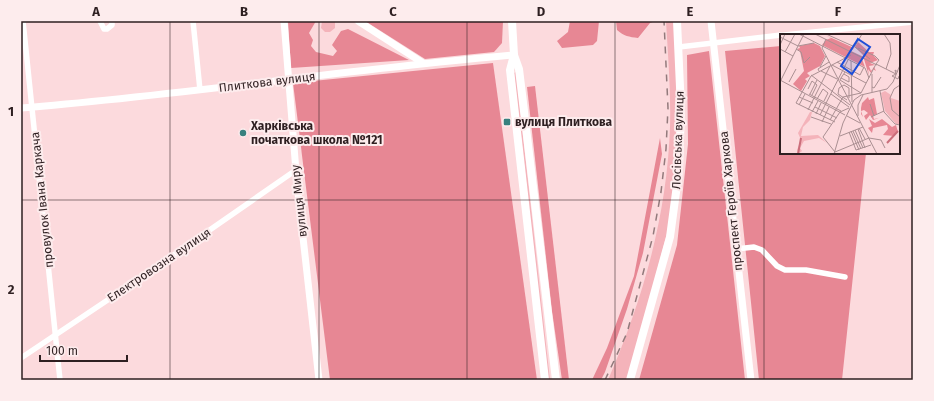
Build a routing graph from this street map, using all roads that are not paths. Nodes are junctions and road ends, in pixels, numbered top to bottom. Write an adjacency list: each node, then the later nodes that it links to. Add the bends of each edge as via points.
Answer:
1 (23, 21): 20 (street, провулок Івана Каркача)
2 (100, 21): 3 (street, via 107,30)
3 (112, 21)
4 (193, 21): 18 (street)
5 (284, 21): 17 (street, вулиця Миру)
6 (358, 21): 16 (street)
7 (512, 21): 15 (main road)
8 (677, 21): 14 (main road, Лосівська вулиця)
9 (711, 21): 13 (street, проспект Героїв Харкова)
10 (913, 22): 11 (street)
11 (792, 34)
12 (780, 35): 13 (street)
13 (713, 42): 14 (street); 22 (street, проспект Героїв Харкова)
14 (679, 47): 26 (main road, Лосівська вулиця, via 679,170 670,237)
15 (514, 55): 16 (street, Плиткова вулиця); 27 (main road, via 510,70); 28 (main road, via 519,69)
16 (423, 63): 17 (street, Плиткова вулиця)
17 (289, 79): 18 (street, Плиткова вулиця); 21 (street, вулиця Миру)
18 (200, 90): 20 (street, Плиткова вулиця)
19 (21, 108): 20 (street, Плиткова вулиця)
20 (33, 108): 24 (street, провулок Івана Каркача)
21 (296, 170): 24 (street, Електровозна вулиця); 30 (street, вулиця Миру)
22 (736, 249): 23 (street, via 754,247 762,250 777,266 785,270 806,270); 31 (street, проспект Героїв Харкова)
23 (845, 277)
24 (56, 334): 25 (street, Електровозна вулиця); 29 (street, провулок Івана Каркача)
25 (21, 358)
26 (632, 378)
27 (545, 379)
28 (556, 379)
29 (60, 380)
30 (319, 380)
31 (751, 380)

